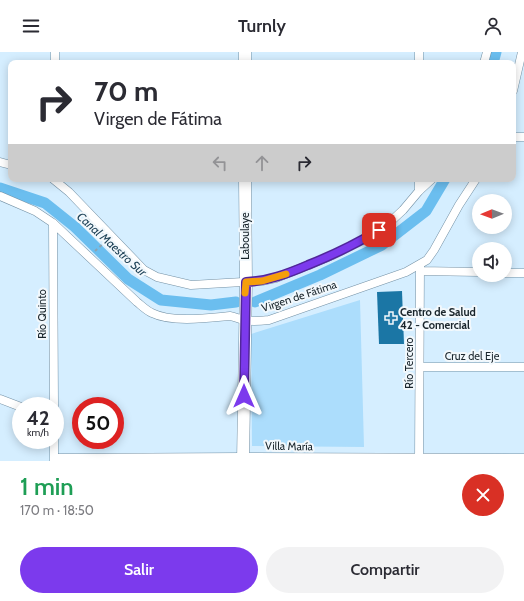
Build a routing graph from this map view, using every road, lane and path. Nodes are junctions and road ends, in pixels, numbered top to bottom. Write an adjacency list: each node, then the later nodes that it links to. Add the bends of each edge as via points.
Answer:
1 (522, 52): 2 (street)
2 (516, 78)
3 (57, 182): 11 (street)
4 (245, 182): 17 (main road, Laboulaye)
5 (419, 182): 8 (street)
6 (429, 182): 8 (street)
7 (474, 182): 13 (street, Virgen de Fátima, via 434,250)
8 (419, 191): 17 (street, via 396,218 359,242 276,278)
9 (0, 196): 10 (street, Virgen de Fátima, via 35,211)
10 (54, 223): 12 (street, Virgen de Fátima); 21 (street, Río Quinto)
11 (111, 236): 12 (path); 17 (street, via 144,270 157,277 191,285)
12 (89, 256): 18 (street, Virgen de Fátima, via 152,313 184,319 230,316)
13 (420, 268): 14 (street); 18 (street, Virgen de Fátima, via 268,320); 19 (street, Río Tercero)
14 (472, 272)
15 (512, 273): 16 (street)
16 (524, 273)
17 (246, 282): 18 (main road, Laboulaye)
18 (244, 320): 26 (main road, Laboulaye)
19 (420, 367): 20 (street, Cruz del Eje); 27 (street, Río Tercero)
20 (524, 368)
21 (54, 397)
22 (0, 400): 23 (street)
23 (12, 404)
24 (524, 458): 27 (street, Villa María)
25 (54, 459): 26 (street, Villa María)
26 (243, 459): 27 (street, Villa María)
27 (419, 460)

